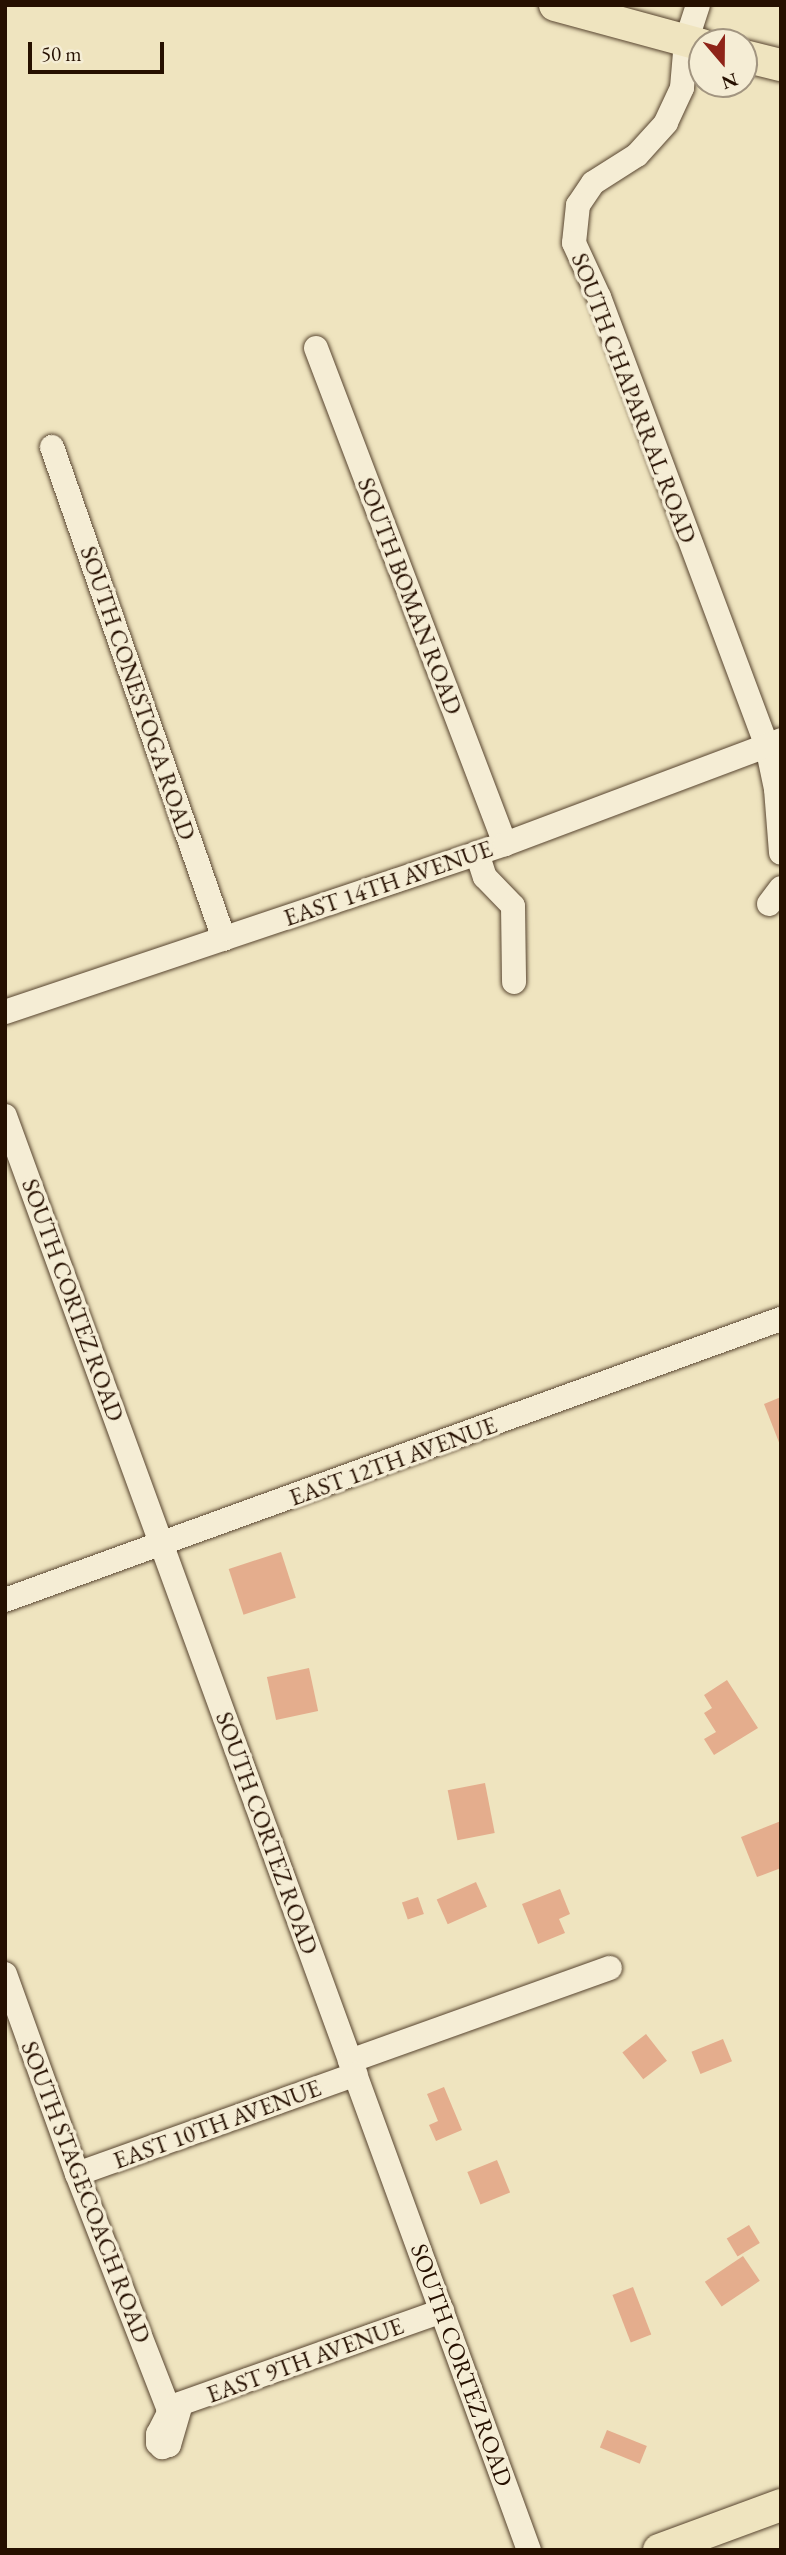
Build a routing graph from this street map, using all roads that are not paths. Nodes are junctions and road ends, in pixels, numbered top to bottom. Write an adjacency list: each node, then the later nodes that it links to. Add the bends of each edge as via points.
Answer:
1 (555, 5): 4 (main road)
2 (698, 5): 3 (street, SOUTH CHAPARRAL ROAD)
3 (696, 28)
4 (688, 41)
5 (758, 59): 6 (main road)
6 (781, 65)
7 (688, 66): 10 (street, SOUTH CHAPARRAL ROAD, via 666,123 637,155 593,183 578,205 574,243)
8 (316, 348): 11 (street, SOUTH BOMAN ROAD)
9 (52, 447): 14 (street, SOUTH CONESTOGA ROAD)
10 (774, 743): 11 (street, EAST 14TH AVENUE); 13 (street, SOUTH CHAPARRAL ROAD)
11 (505, 844): 12 (street, EAST 14TH AVENUE)
12 (477, 853): 14 (street, EAST 14TH AVENUE); 15 (street, via 485,877 513,906)
13 (781, 853)
14 (224, 939): 16 (street, EAST 14TH AVENUE)
15 (514, 982)
16 (5, 1012)
17 (5, 1116): 19 (street, SOUTH CORTEZ ROAD)
18 (781, 1319): 19 (street, EAST 12TH AVENUE)
19 (162, 1545): 20 (street, EAST 12TH AVENUE); 23 (street, SOUTH CORTEZ ROAD)
20 (5, 1600)
21 (610, 1968): 23 (street, EAST 10TH AVENUE)
22 (5, 1974): 24 (street, SOUTH STAGECOACH ROAD)
23 (353, 2067): 24 (street, EAST 10TH AVENUE); 25 (street, SOUTH CORTEZ ROAD)
24 (77, 2174): 26 (street, SOUTH STAGECOACH ROAD)
25 (442, 2311): 26 (street, EAST 9TH AVENUE); 28 (street, SOUTH CORTEZ ROAD)
26 (174, 2406)
27 (781, 2505): 29 (main road)
28 (529, 2550)
29 (659, 2550)

